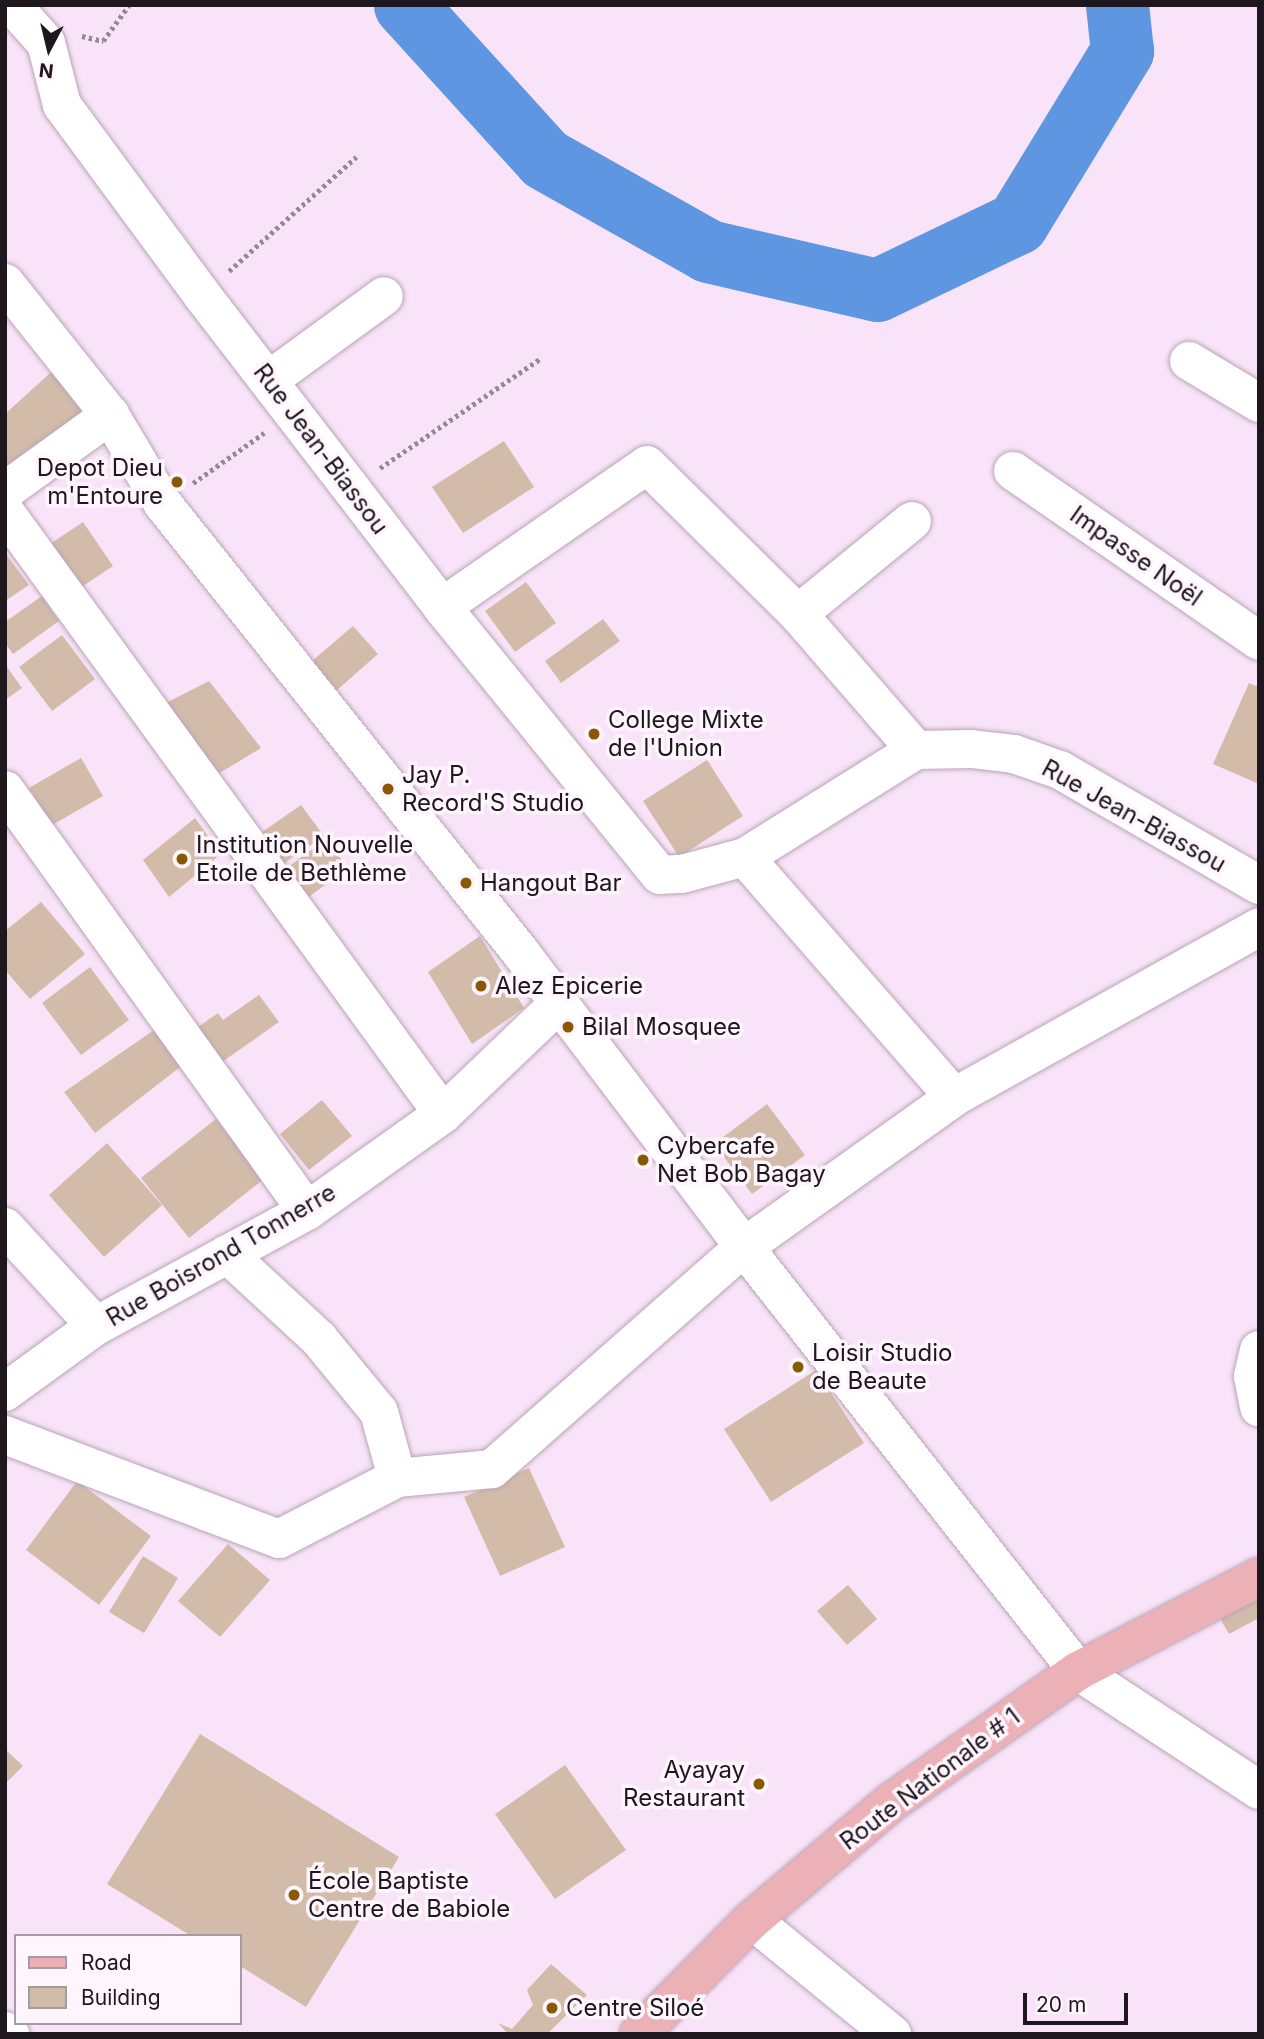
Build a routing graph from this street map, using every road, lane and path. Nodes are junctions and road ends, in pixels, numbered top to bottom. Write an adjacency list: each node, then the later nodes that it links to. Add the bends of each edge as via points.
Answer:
1 (12, 5): 3 (street, Rue Jean-Biassou)
2 (130, 5): 3 (path, via 103,41 57,30)
3 (46, 43): 6 (street, Rue Jean-Biassou, via 62,105)
4 (356, 157): 6 (path)
5 (5, 283): 13 (street)
6 (202, 295): 10 (street, Rue Jean-Biassou)
7 (384, 296): 10 (street)
8 (540, 359): 15 (path)
9 (1189, 360): 11 (street)
10 (269, 380): 12 (street, Rue Jean-Biassou)
11 (1259, 403)
12 (293, 413): 15 (street, Rue Jean-Biassou); 17 (path)
13 (110, 415): 16 (street); 17 (street)
14 (1013, 471): 22 (street, Impasse Noël)
15 (350, 488): 20 (street, Rue Jean-Biassou)
16 (5, 491)
17 (163, 504): 28 (street)
18 (5, 512): 30 (street)
19 (912, 521): 21 (street)
20 (442, 607): 21 (street, via 648,465); 25 (street, Rue Jean-Biassou, via 660,875)
21 (799, 614): 23 (street)
22 (1259, 641)
23 (916, 750): 25 (street); 26 (street, Rue Jean-Biassou, via 1014,754 1060,770)
24 (5, 790): 31 (street)
25 (745, 857): 29 (street)
26 (1259, 884)
27 (1259, 927): 29 (street)
28 (559, 1003): 30 (street, Rue Boisrond Tonnerre); 33 (street)
29 (954, 1097): 33 (street)
30 (443, 1114): 31 (street, Rue Boisrond Tonnerre)
31 (307, 1211): 34 (street, Rue Boisrond Tonnerre)
32 (5, 1227): 35 (street)
33 (744, 1247): 40 (street, via 492,1469); 42 (street)
34 (227, 1254): 35 (street, Rue Boisrond Tonnerre); 40 (street, via 319,1339 379,1412)
35 (96, 1326): 37 (street, Rue Boisrond Tonnerre)
36 (1259, 1350): 38 (street, via 1253,1376)
37 (5, 1392)
38 (1259, 1407)
39 (5, 1435): 40 (street, via 279,1539)
40 (397, 1478)
41 (1259, 1577): 42 (main road, Route Nationale # 1)
42 (1078, 1671): 43 (street); 44 (main road, Route Nationale # 1, via 893,1801)
43 (1259, 1790)
44 (752, 1920): 47 (main road, Route Nationale # 1); 48 (street)
45 (5, 2031): 46 (street)
46 (10, 2034)
47 (639, 2034)
48 (892, 2034)

